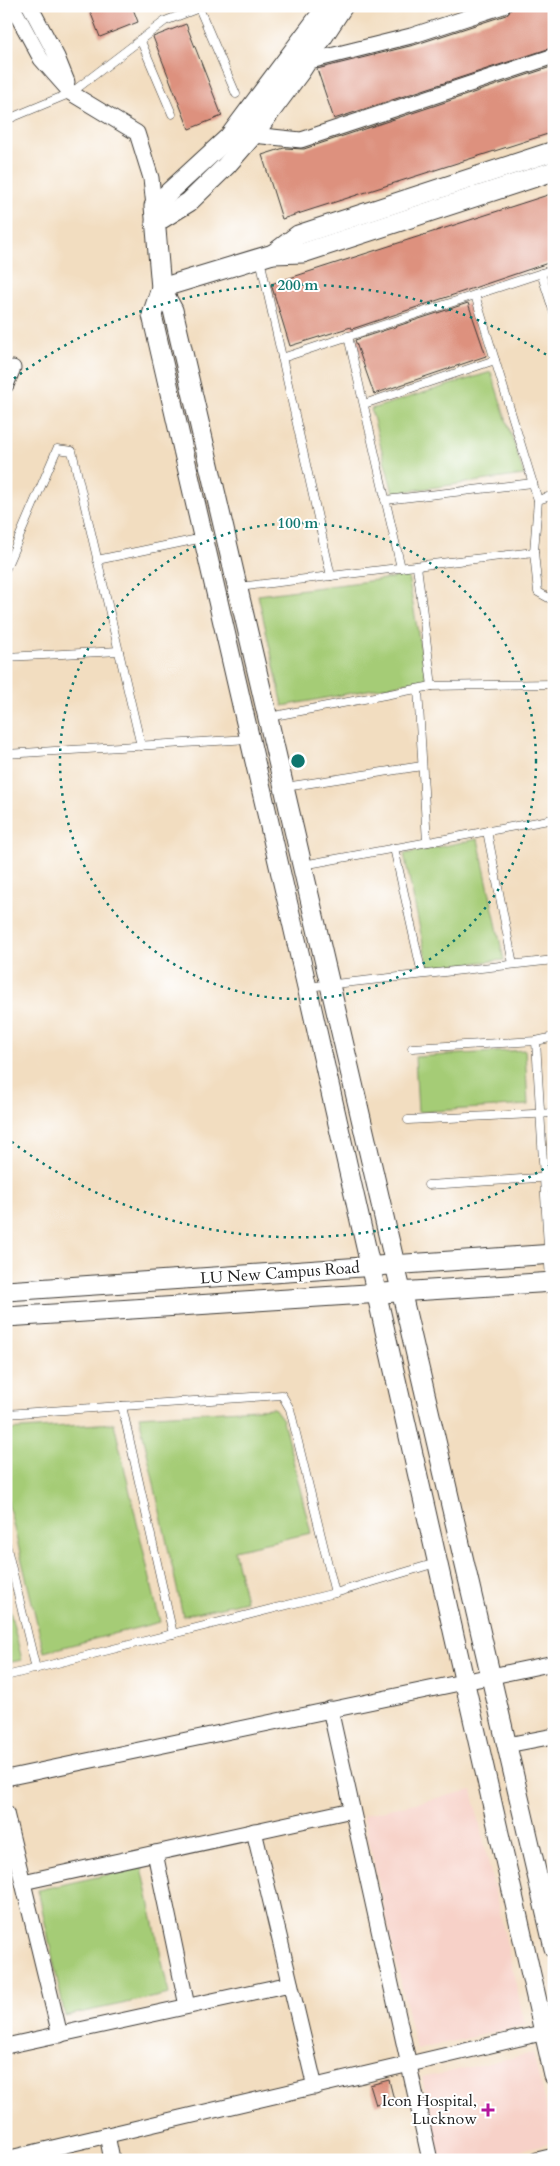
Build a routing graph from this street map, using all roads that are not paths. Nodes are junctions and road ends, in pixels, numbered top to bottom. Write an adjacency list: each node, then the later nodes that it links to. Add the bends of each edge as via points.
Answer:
1 (327, 6): 13 (street)
2 (343, 6): 7 (street)
3 (503, 6): 7 (street, via 411,36)
4 (17, 9): 8 (street, via 41,59)
5 (140, 39): 8 (lane); 9 (lane, via 164,21 199,8); 10 (lane)
6 (554, 56): 12 (street, via 301,140)
7 (306, 62): 12 (street)
8 (71, 93): 11 (lane); 16 (street, via 137,133 151,178)
9 (236, 94)
10 (172, 114)
11 (6, 120)
12 (253, 135): 13 (street); 16 (street, via 189,202)
13 (229, 137): 16 (street)
14 (554, 151): 17 (street, via 298,235)
15 (554, 171): 17 (street, via 303,253)
16 (154, 215): 20 (street)
17 (266, 256): 20 (street); 24 (lane)
18 (554, 269): 19 (lane)
19 (541, 273): 21 (lane); 22 (lane)
20 (161, 288): 33 (street, via 152,315); 40 (street, via 173,310)
21 (475, 295): 23 (lane); 25 (lane)
22 (554, 313)
23 (348, 336): 24 (lane); 28 (lane)
24 (282, 358): 39 (lane)
25 (495, 360): 28 (lane); 29 (lane)
26 (10, 367): 27 (street)
27 (6, 385)
28 (364, 404): 31 (lane)
29 (533, 483): 31 (lane); 32 (lane)
30 (554, 495): 32 (lane)
31 (386, 500): 38 (lane)
32 (538, 500): 34 (lane)
33 (204, 538): 35 (lane); 48 (street)
34 (534, 552): 36 (lane); 41 (lane, via 538,592)
35 (97, 560): 37 (lane, via 72,451 57,449); 42 (lane)
36 (417, 566): 38 (lane); 45 (lane)
37 (6, 568)
38 (401, 568): 39 (lane)
39 (332, 576): 40 (lane)
40 (238, 587): 47 (street)
41 (554, 601)
42 (118, 650): 43 (lane); 49 (lane)
43 (6, 657)
44 (554, 684): 45 (lane)
45 (432, 686): 46 (lane)
46 (418, 689): 47 (lane); 51 (lane)
47 (268, 717): 52 (street)
48 (251, 739): 49 (lane); 53 (street)
49 (141, 746): 50 (lane)
50 (6, 754)
51 (422, 766): 54 (lane); 58 (lane)
52 (280, 768): 53 (street); 54 (street)
53 (258, 771): 65 (street)
54 (284, 788): 60 (street)
55 (553, 819): 56 (lane); 57 (lane)
56 (554, 829)
57 (487, 831): 58 (lane); 62 (lane)
58 (427, 842): 59 (lane)
59 (394, 848): 60 (lane); 63 (lane)
60 (303, 865): 64 (street)
61 (554, 960): 62 (lane)
62 (513, 964): 63 (lane)
63 (422, 974): 64 (lane)
64 (330, 984): 65 (lane); 76 (street)
65 (307, 986): 77 (street)
66 (554, 1037): 67 (lane)
67 (536, 1041): 68 (lane); 70 (lane)
68 (412, 1048)
69 (554, 1113): 70 (lane)
70 (540, 1114): 71 (lane); 72 (lane)
71 (408, 1120)
72 (544, 1177): 73 (lane); 74 (lane); 75 (lane)
73 (554, 1177)
74 (428, 1185)
75 (551, 1254): 76 (street, LU New Campus Road); 78 (lane)
76 (396, 1265): 77 (street, LU New Campus Road); 80 (street)
77 (370, 1267): 79 (street, LU New Campus Road); 81 (street)
78 (552, 1282): 80 (street, LU New Campus Road)
79 (6, 1290)
80 (402, 1292): 81 (street, LU New Campus Road); 91 (street)
81 (376, 1293): 82 (street, LU New Campus Road); 86 (street)
82 (6, 1317)
83 (122, 1406): 84 (lane); 87 (lane, via 282,1395 290,1409); 88 (lane)
84 (6, 1414)
85 (6, 1544): 90 (lane)
86 (436, 1563): 87 (lane); 93 (street)
87 (335, 1593): 88 (lane)
88 (173, 1634): 90 (lane)
89 (554, 1663): 91 (street)
90 (36, 1669): 92 (lane)
91 (491, 1675): 93 (street); 96 (street)
92 (6, 1676)
93 (463, 1681): 94 (street); 107 (street)
94 (330, 1709): 97 (street); 98 (street)
95 (554, 1736): 96 (street)
96 (507, 1745): 103 (street)
97 (6, 1778)
98 (352, 1810): 100 (street); 110 (street)
99 (6, 1813): 102 (street)
100 (254, 1832): 101 (street); 105 (street)
101 (155, 1853): 102 (street); 106 (street)
102 (23, 1882): 108 (street)
103 (547, 1888): 104 (street)
104 (554, 1948)
105 (290, 1984): 106 (street); 112 (street)
106 (187, 2006): 108 (street)
107 (549, 2031): 110 (street); 111 (street)
108 (60, 2035): 109 (street)
109 (6, 2046)
110 (408, 2064): 112 (street); 117 (street)
111 (554, 2076)
112 (315, 2087): 113 (street)
113 (107, 2135): 115 (street); 116 (street)
114 (554, 2156): 118 (street)
115 (6, 2159)
116 (112, 2160)
117 (430, 2160)
118 (537, 2160)

